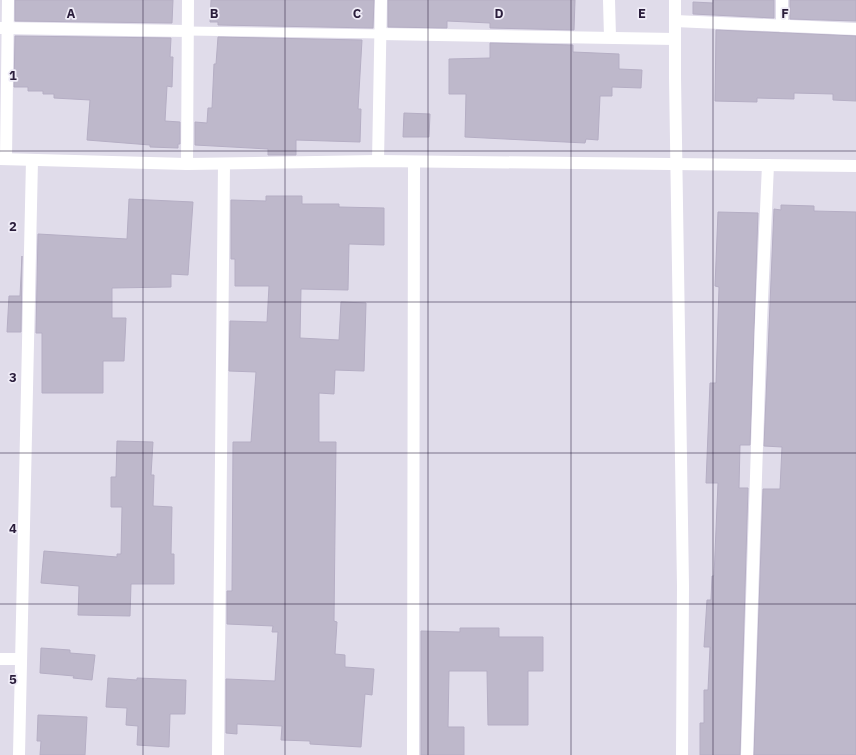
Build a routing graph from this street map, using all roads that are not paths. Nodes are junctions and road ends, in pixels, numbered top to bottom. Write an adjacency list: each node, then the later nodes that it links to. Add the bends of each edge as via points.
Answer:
1 (8, 0): 9 (street)
2 (188, 0): 11 (street)
3 (381, 0): 12 (street)
4 (609, 0): 13 (street)
5 (675, 0): 7 (street)
6 (782, 0): 8 (street)
7 (675, 21): 8 (street); 14 (street)
8 (782, 26): 10 (street)
9 (4, 28): 11 (street); 15 (street)
10 (856, 29)
11 (188, 31): 12 (lane); 20 (street)
12 (380, 34): 13 (street); 17 (street)
13 (610, 37): 14 (street)
14 (675, 39): 19 (street)
15 (3, 159): 16 (street)
16 (32, 160): 20 (street); 25 (street)
17 (378, 161): 18 (street); 21 (street)
18 (414, 162): 19 (street); 28 (street)
19 (676, 163): 22 (street); 29 (street, via 683,586)
20 (187, 164): 21 (street)
21 (224, 164): 27 (street)
22 (768, 164): 23 (street); 30 (street)
23 (856, 166)
24 (0, 658): 25 (street)
25 (21, 659): 26 (street)
26 (19, 755)
27 (218, 755)
28 (413, 755)
29 (682, 755)
30 (747, 755)

